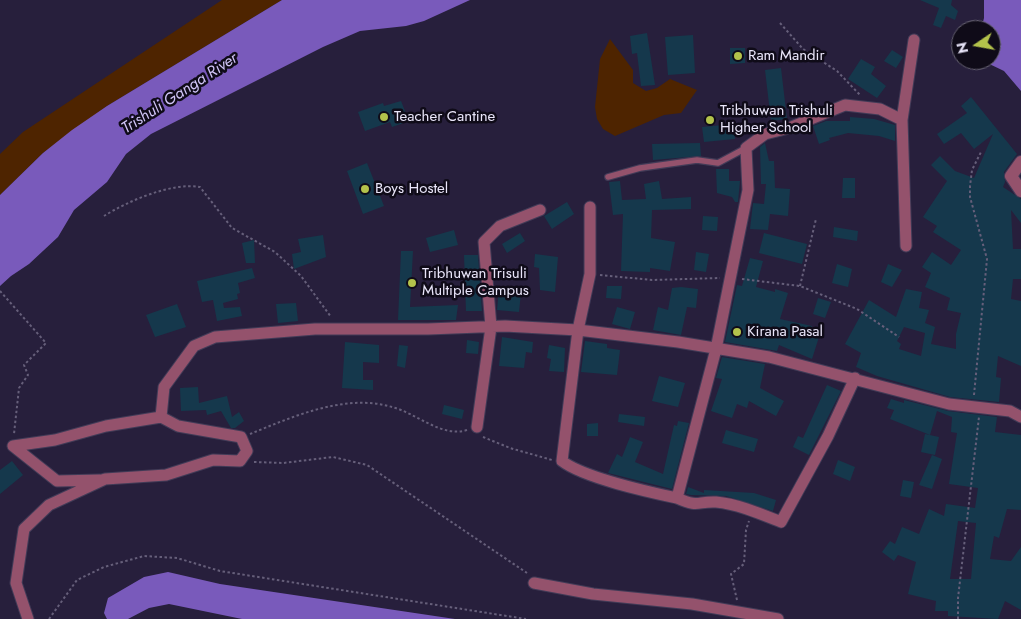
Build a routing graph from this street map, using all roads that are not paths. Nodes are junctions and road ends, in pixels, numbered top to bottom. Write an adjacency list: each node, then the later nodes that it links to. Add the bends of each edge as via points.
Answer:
1 (914, 40): 2 (street)
2 (902, 120): 3 (street, via 874,108 845,105 790,128 765,134); 9 (street)
3 (746, 148): 5 (lane, via 718,163 697,160 640,168); 12 (street, via 748,190)
4 (1021, 162): 6 (street, via 1011,176)
5 (608, 177)
6 (1021, 191)
7 (590, 207): 11 (street, via 590,274)
8 (540, 210): 10 (street, via 500,226 484,242)
9 (906, 246)
10 (491, 326): 11 (street); 14 (street, via 338,329 215,337 194,346 164,387); 16 (street)
11 (578, 330): 12 (street); 18 (street, via 562,461 641,490)
12 (716, 349): 13 (street, via 768,357); 18 (street)
13 (855, 378): 15 (street, via 949,404 1010,411); 18 (street, via 781,522 716,502 692,505)
14 (161, 417): 17 (street, via 178,426 241,438 247,451 240,461 213,460 166,475); 17 (street, via 13,446 57,481)
15 (1021, 417)
16 (473, 428)
17 (104, 480): 20 (street, via 49,505 24,529 16,583)
18 (678, 498)
19 (531, 578): 21 (street, via 593,594 692,604)
20 (28, 619)
21 (778, 619)

